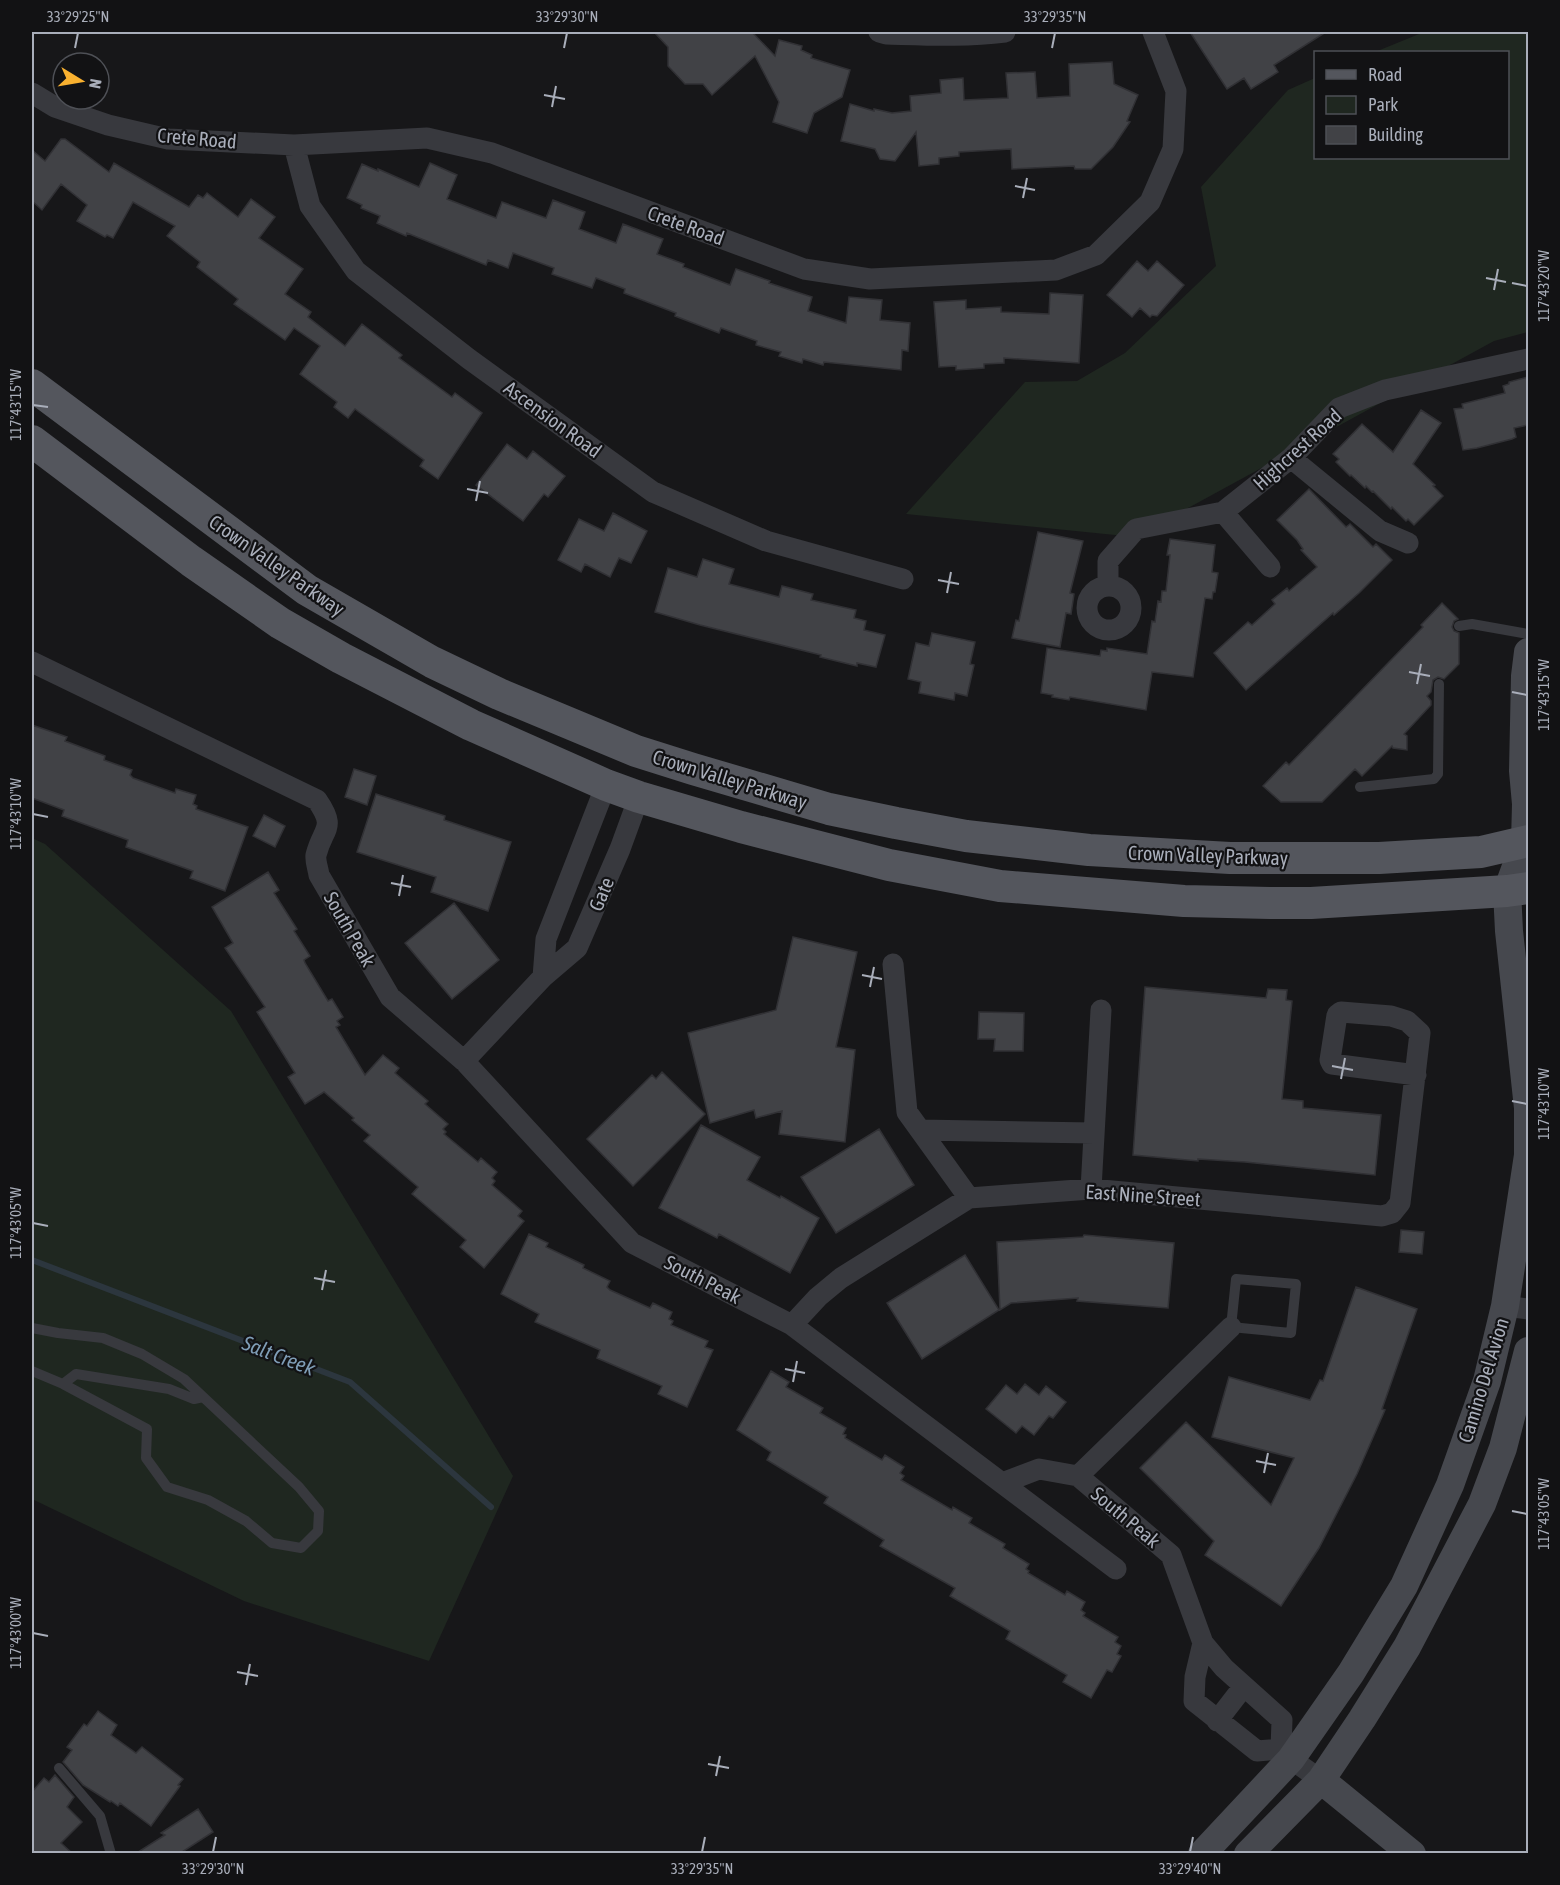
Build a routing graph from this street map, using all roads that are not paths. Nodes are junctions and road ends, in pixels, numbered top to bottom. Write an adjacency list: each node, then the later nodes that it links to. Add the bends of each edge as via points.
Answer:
1 (879, 32): 2 (street)
2 (1005, 32)
3 (1153, 32): 5 (street, Crete Road, via 1176,91 1173,149 1150,202 1096,255 1056,270 870,279 804,269 492,153 427,138)
4 (32, 93): 5 (street, Crete Road, via 55,106 108,125 168,139)
5 (294, 145): 13 (street, Ascension Road, via 310,206 356,271 652,492 766,541)
6 (1528, 358): 9 (street, Highcrest Road, via 1385,390 1338,408)
7 (32, 385): 23 (main road, Crown Valley Parkway, via 307,590 432,662 499,694 636,751 693,769 896,823 966,836 1089,850 1230,858 1380,858)
8 (32, 441): 20 (main road, Crown Valley Parkway, via 280,623 471,725)
9 (1291, 458): 10 (street, Highcrest Road); 11 (street, via 1380,531)
10 (1223, 512): 12 (street); 14 (street, Highcrest Road, via 1136,529 1108,561)
11 (1408, 543)
12 (1270, 567)
13 (903, 579)
14 (1108, 586)
15 (1459, 626): 16 (lane, via 1472,624)
16 (1528, 633)
17 (1528, 652): 23 (main road, Camino Del Avion, via 1523,771)
18 (32, 662): 30 (street, South Peak, via 317,800 329,824 316,857 319,875 390,997)
19 (1439, 684): 21 (lane, via 1438,774 1434,779)
20 (606, 785): 22 (main road, Crown Valley Parkway); 25 (street, Gate)
21 (1360, 787)
22 (639, 797): 24 (main road, Crown Valley Parkway, via 889,866 1020,888 1184,901 1270,903); 26 (street, Gate)
23 (1527, 845): 24 (main road, Camino Del Avion)
24 (1518, 890): 36 (main road, Camino Del Avion, via 1509,931 1528,1108 1528,1155)
25 (560, 901): 26 (street); 28 (street, Gate, via 546,939)
26 (592, 913): 28 (street, Gate, via 577,948)
27 (893, 964): 32 (street, via 907,1112)
28 (543, 977): 30 (street, Gate)
29 (1101, 1010): 33 (street)
30 (464, 1061): 37 (street, South Peak, via 633,1243)
31 (1416, 1075): 31 (street, East Nine Street, via 1332,1064 1337,1015 1341,1012 1407,1021 1420,1033); 34 (street, East Nine Street, via 1400,1203 1392,1213 1382,1216)
32 (920, 1130): 33 (street); 35 (street)
33 (1094, 1134): 34 (street)
34 (1091, 1190): 35 (street, East Nine Street)
35 (969, 1198): 37 (street, East Nine Street, via 841,1278)
36 (1517, 1307): 50 (main road, Camino Del Avion, via 1450,1485 1404,1586 1351,1673)
37 (792, 1325): 45 (street, South Peak)
38 (1231, 1327): 38 (lane, via 1291,1333 1296,1284 1236,1279); 44 (street)
39 (32, 1328): 43 (lane, via 103,1338 142,1354 184,1379)
40 (1528, 1351): 52 (main road, Camino Del Avion, via 1503,1448 1482,1504 1407,1647)
41 (32, 1371): 42 (lane)
42 (63, 1383): 43 (lane, via 76,1374 169,1389 194,1399); 43 (lane, via 147,1429 146,1458 167,1486 208,1500 246,1521 272,1544 302,1548 318,1531 319,1511 299,1487)
43 (203, 1397)
44 (1078, 1476): 45 (street, South Peak, via 1039,1469); 47 (street, South Peak, via 1171,1555)
45 (1002, 1483): 46 (street)
46 (1116, 1569)
47 (1203, 1643): 48 (street, South Peak); 49 (street, via 1194,1701)
48 (1244, 1686): 49 (street); 50 (street, South Peak, via 1282,1720)
49 (1217, 1721): 50 (street, via 1257,1751)
50 (1286, 1754): 52 (street); 54 (main road, Camino Del Avion)
51 (59, 1768): 53 (lane, via 100,1816)
52 (1321, 1780): 55 (main road, Camino Del Avion); 56 (main road)
53 (111, 1854)
54 (1202, 1854)
55 (1248, 1854)
56 (1412, 1854)

